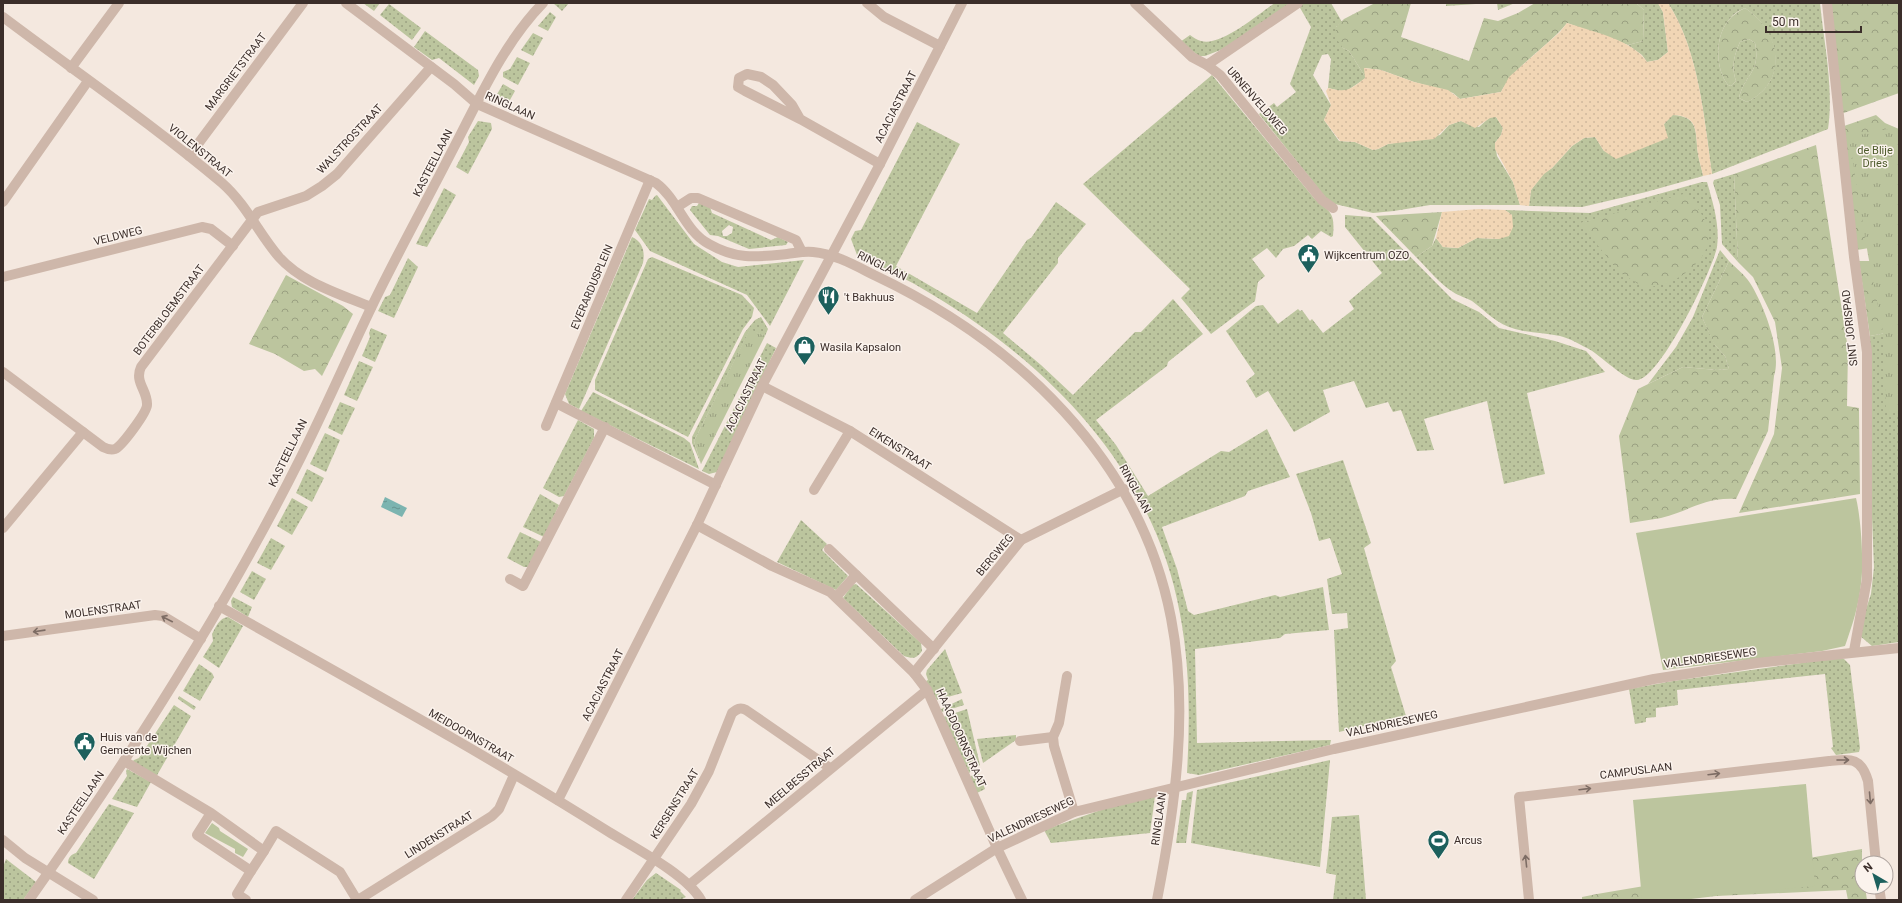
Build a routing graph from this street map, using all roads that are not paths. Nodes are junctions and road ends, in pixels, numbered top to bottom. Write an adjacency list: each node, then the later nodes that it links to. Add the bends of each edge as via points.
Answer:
1 (120, 3): 14 (street)
2 (303, 3): 18 (street, MARGRIETSTRAAT)
3 (346, 3): 13 (street, RINGLAAN)
4 (543, 3): 16 (street, KASTEELLAAN, via 527,19 511,43)
5 (867, 3): 11 (street, via 884,17)
6 (962, 3): 11 (street, ACACIASTRAAT)
7 (1135, 3): 12 (street, URNENVELDWEG, via 1192,57)
8 (1298, 3): 12 (street)
9 (1827, 3): 52 (street, SINT JORISPAD, via 1852,242 1867,352 1867,579)
10 (3, 16): 14 (street, VIOLENSTRAAT)
11 (940, 46): 19 (street, ACACIASTRAAT)
12 (1207, 65): 23 (street, URNENVELDWEG, via 1220,75 1322,200)
13 (431, 67): 16 (street, RINGLAAN); 24 (street, WALSTROSTRAAT, via 332,178 306,196 258,212)
14 (71, 68): 15 (street, VIOLENSTRAAT)
15 (88, 81): 18 (street, VIOLENSTRAAT); 21 (street)
16 (477, 104): 20 (street, RINGLAAN); 29 (street, KASTEELLAAN)
17 (800, 120): 17 (street, via 792,105 773,85 761,77 748,74 739,78 738,86 745,91); 19 (street)
18 (189, 156): 24 (street, VIOLENSTRAAT, via 228,188)
19 (880, 164): 27 (street, ACACIASTRAAT)
20 (650, 180): 22 (street, RINGLAAN, via 661,187); 32 (street, EVERARDUSPLEIN)
21 (3, 202)
22 (677, 207): 26 (street, via 691,198 698,198 796,240); 26 (street, RINGLAAN, via 702,240 734,255 753,258)
23 (1333, 208)
24 (253, 220): 25 (street, BOTERBLOEMSTRAAT); 29 (street, VIOLENSTRAAT, via 274,251 296,272)
25 (233, 246): 28 (street, VELDWEG, via 211,229 202,227); 36 (street, BOTERBLOEMSTRAAT, via 141,367 138,377 147,400 147,409 119,446 107,449)
26 (802, 252): 27 (street, RINGLAAN)
27 (832, 255): 31 (street, ACACIASTRAAT); 38 (street, RINGLAAN, via 931,304 994,348 1032,379 1059,406 1104,459)
28 (3, 277)
29 (371, 306): 47 (street, KASTEELLAAN, via 298,462)
30 (3, 372): 36 (street)
31 (762, 386): 35 (street, EIKENSTRAAT); 37 (street, ACACIASTRAAT)
32 (556, 403): 33 (street, EVERARDUSPLEIN); 34 (street)
33 (546, 426)
34 (605, 427): 37 (street); 45 (street, via 524,586)
35 (850, 431): 39 (street); 42 (street, EIKENSTRAAT)
36 (83, 432): 41 (street)
37 (716, 485): 40 (street, ACACIASTRAAT)
38 (1124, 489): 42 (street, BERGWEG); 61 (street, RINGLAAN, via 1158,567 1171,618 1179,700)
39 (814, 490)
40 (697, 525): 46 (street, HAAGDOORNSTRAAT); 62 (street, ACACIASTRAAT)
41 (3, 528)
42 (1021, 540): 51 (street, BERGWEG)
43 (829, 549): 44 (street)
44 (856, 575): 46 (street); 51 (street)
45 (510, 579)
46 (836, 597): 53 (street, HAAGDOORNSTRAAT)
47 (219, 606): 49 (street, KASTEELLAAN); 60 (street, MEIDOORNSTRAAT)
48 (3, 636): 49 (street, MOLENSTRAAT, one-way to 48, via 163,616 155,615)
49 (201, 639): 58 (street, KASTEELLAAN)
50 (1899, 648): 52 (street, VALENDRIESEWEG)
51 (934, 649): 53 (street, BERGWEG)
52 (1854, 651): 61 (street, VALENDRIESEWEG, via 1654,679)
53 (914, 673): 55 (street, HAAGDOORNSTRAAT)
54 (1066, 676): 56 (street, via 1059,723)
55 (927, 690): 59 (street, MEELBESSTRAAT); 66 (street, HAAGDOORNSTRAAT)
56 (1053, 737): 57 (street); 63 (street)
57 (1020, 741)
58 (124, 761): 64 (street); 71 (street, KASTEELLAAN)
59 (830, 768): 69 (street, KERSENSTRAAT, via 746,710 736,709 695,797); 72 (street, MEELBESSTRAAT)
60 (514, 775): 62 (street, MEIDOORNSTRAAT); 76 (street, LINDENSTRAAT, via 499,809 492,816)
61 (1176, 786): 63 (street, VALENDRIESEWEG); 81 (street, RINGLAAN)
62 (558, 800): 69 (street, MEIDOORNSTRAAT)
63 (1074, 812): 66 (street, VALENDRIESEWEG)
64 (211, 813): 67 (street); 70 (street, via 197,835)
65 (3, 840): 71 (street)
66 (997, 848): 79 (street, VALENDRIESEWEG); 80 (street, HAAGDOORNSTRAAT)
67 (264, 851): 70 (street); 76 (street, via 276,831 340,872)
68 (1875, 855): 82 (street, CAMPUSLAAN, one-way to 68, via 1519,797 1845,759 1858,762 1865,769)
69 (654, 860): 72 (street, MEIDOORNSTRAAT); 77 (street)
70 (251, 871): 75 (street, via 237,894)
71 (49, 872): 73 (street, KASTEELLAAN); 74 (street)
72 (689, 885): 78 (street, MEIDOORNSTRAAT)
73 (29, 900)
74 (93, 900)
75 (246, 900)
76 (358, 900)
77 (626, 900)
78 (701, 900)
79 (915, 900)
80 (1022, 900)
81 (1157, 900)
82 (1529, 900)

